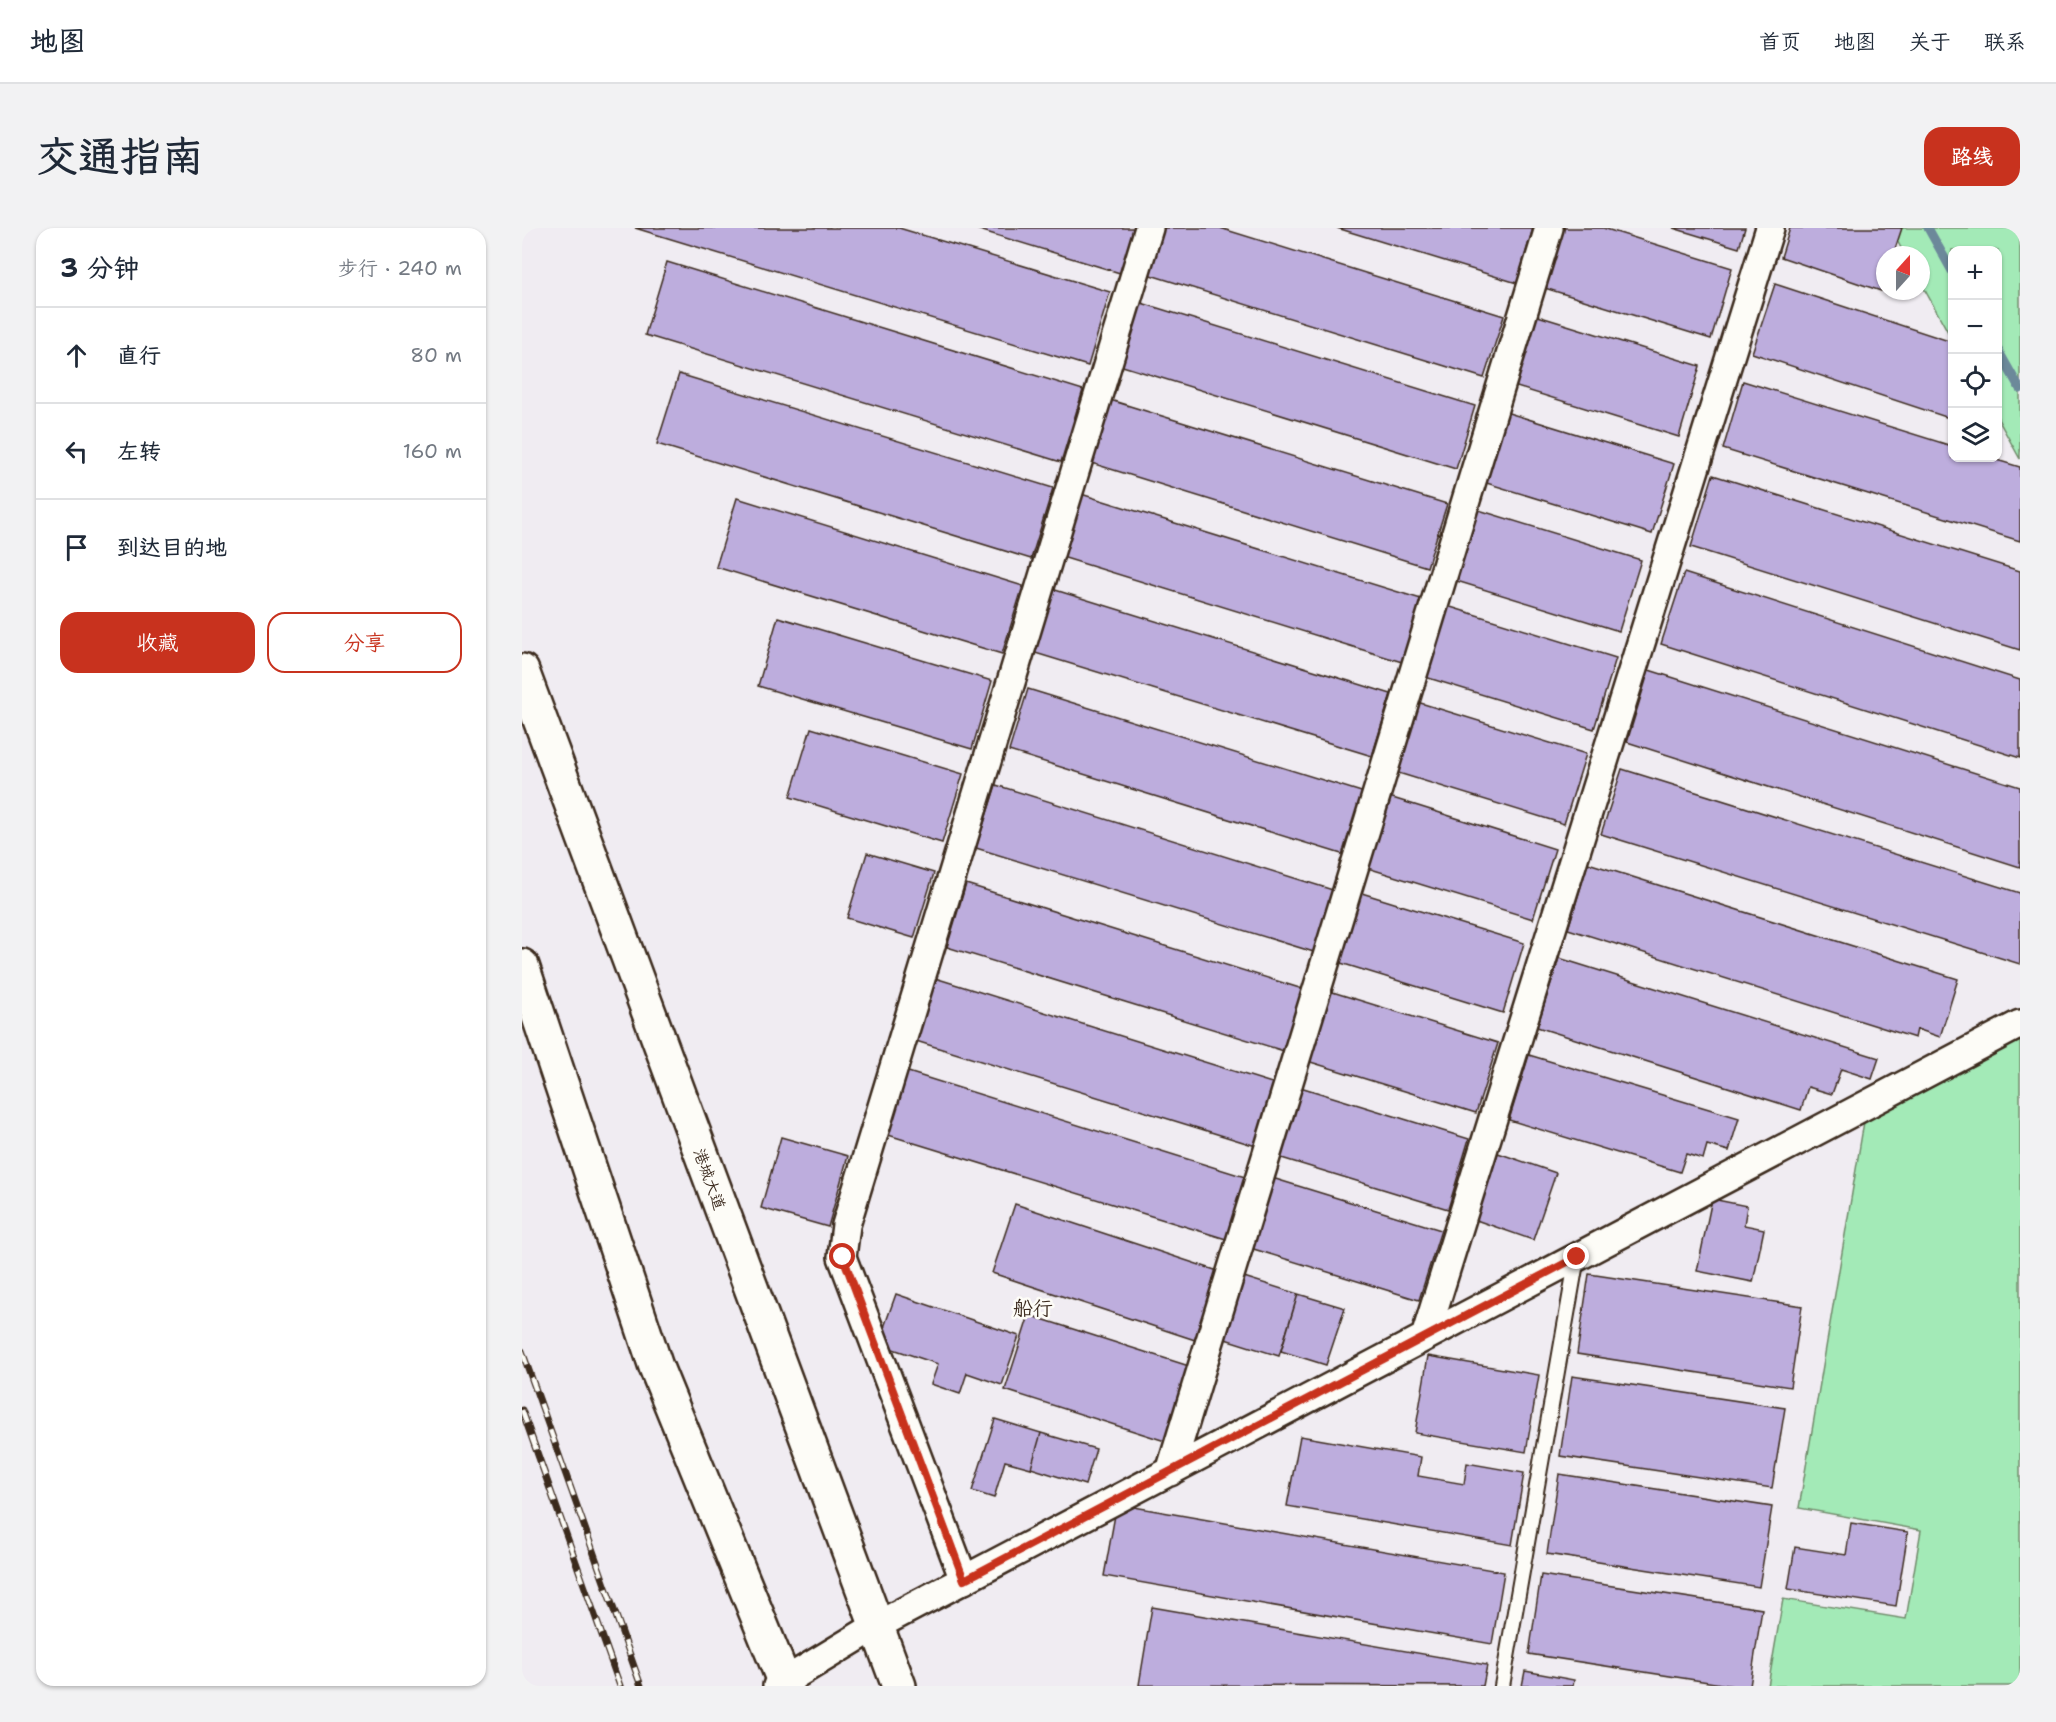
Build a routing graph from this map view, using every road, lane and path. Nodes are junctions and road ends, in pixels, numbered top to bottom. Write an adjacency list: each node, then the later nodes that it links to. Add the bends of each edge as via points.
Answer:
1 (1149, 228): 10 (street, via 846,1225 843,1257)
2 (1550, 228): 9 (street)
3 (1770, 228): 8 (street)
4 (522, 671): 11 (main road, 港城大道)
5 (522, 966): 12 (main road, via 656,1367)
6 (2020, 1024): 7 (street)
7 (1577, 1257): 8 (street); 14 (lane)
8 (1425, 1337): 9 (street)
9 (1170, 1472): 10 (street)
10 (964, 1580): 11 (street)
11 (876, 1626): 12 (street); 13 (main road, 港城大道)
12 (782, 1685)
13 (898, 1686)
14 (1502, 1686)

